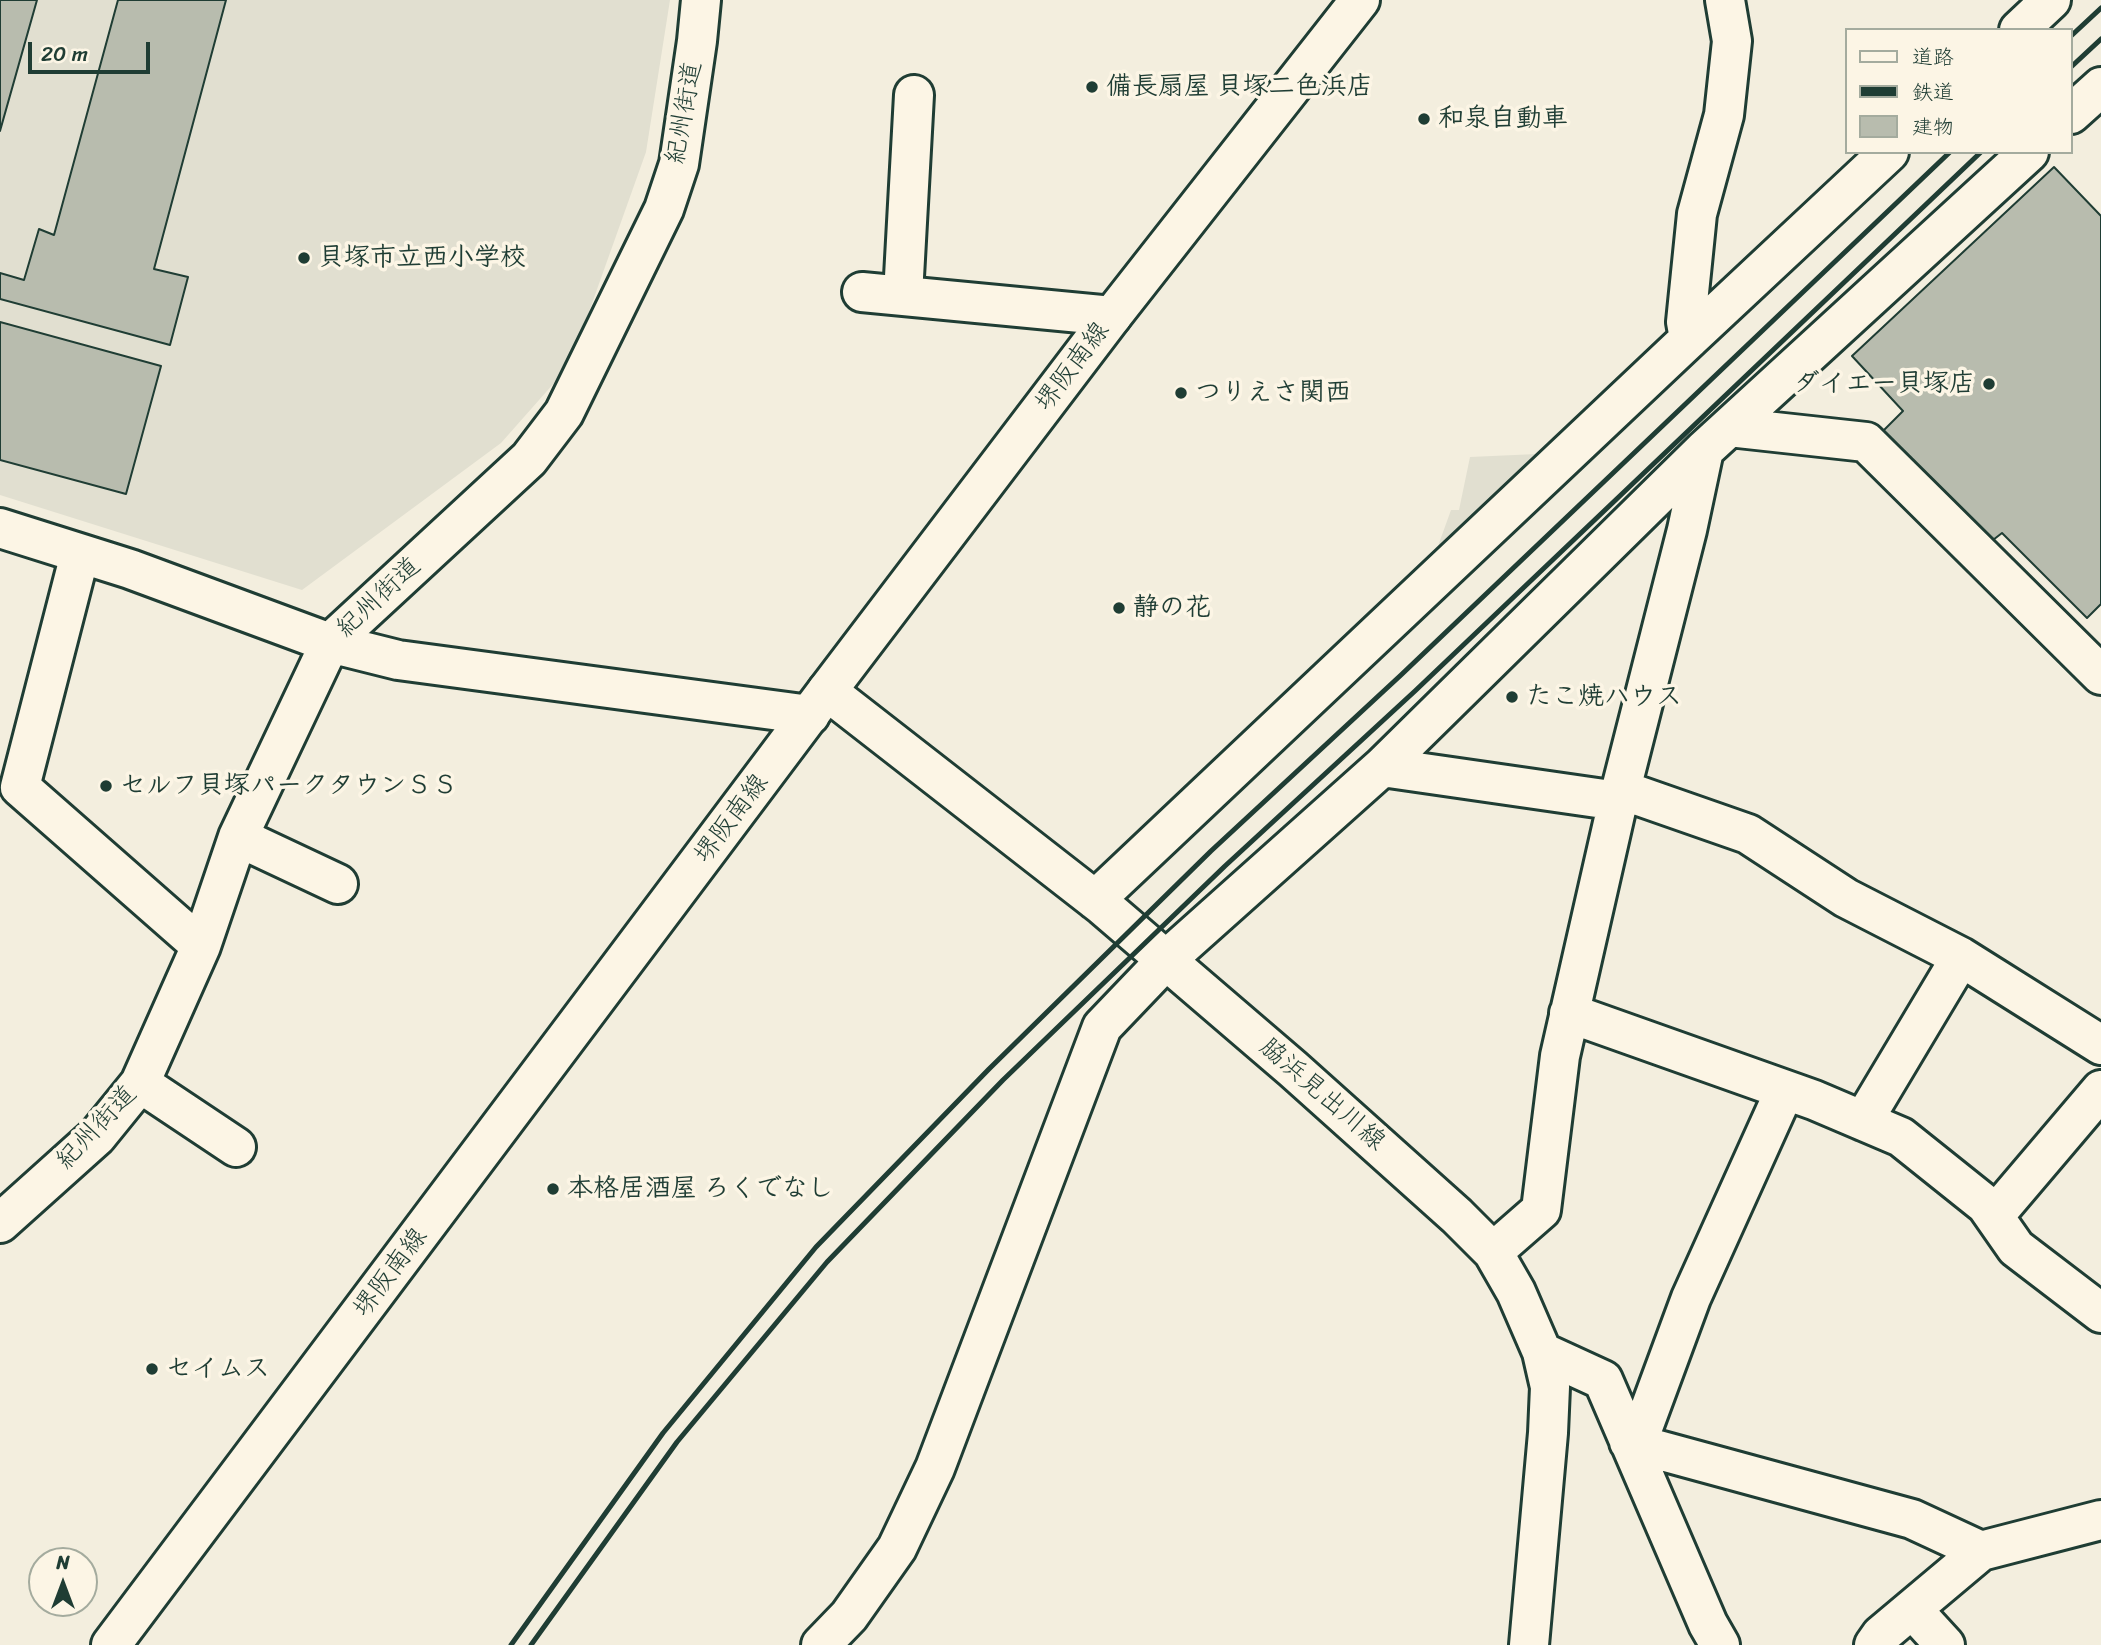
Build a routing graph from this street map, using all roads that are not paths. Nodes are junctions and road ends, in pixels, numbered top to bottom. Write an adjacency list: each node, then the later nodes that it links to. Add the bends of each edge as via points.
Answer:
1 (701, 0): 18 (street, 紀州街道, via 679,163 664,209 564,412 529,459)
2 (1360, 0): 13 (street, 堺阪南線)
3 (1725, 0): 14 (street, via 1732,41 1726,103 1697,214 1686,322)
4 (2051, 0): 5 (street)
5 (2021, 28)
6 (2101, 87): 8 (street)
7 (914, 95): 12 (street)
8 (2073, 112)
9 (1887, 154): 14 (street)
10 (2027, 154): 15 (street)
11 (862, 292): 12 (street)
12 (903, 295): 13 (street)
13 (1112, 316): 20 (street, 堺阪南線)
14 (1689, 339): 25 (street)
15 (1716, 438): 19 (street, via 1866,442); 21 (street); 22 (street, via 1687,530)
16 (0, 528): 17 (street)
17 (80, 554): 18 (street); 26 (street, via 20,787)
18 (330, 642): 20 (street, via 398,660); 23 (street, 紀州街道)
19 (2101, 675)
20 (819, 703): 25 (street, 脇浜見出川線); 45 (street, 堺阪南線)
21 (1382, 767): 22 (street); 28 (street)
22 (1620, 796): 27 (street, via 1748,834 1846,898); 29 (street)
23 (238, 837): 24 (street); 26 (street, 紀州街道)
24 (338, 884)
25 (1095, 900): 28 (street, 脇浜見出川線)
26 (201, 946): 31 (street, 紀州街道)
27 (1961, 957): 30 (street); 34 (street)
28 (1166, 960): 38 (street, 脇浜見出川線); 46 (street, via 1102,1027 935,1468 897,1548 849,1616)
29 (1569, 1013): 32 (street); 38 (street, via 1541,1210)
30 (2101, 1045)
31 (140, 1083): 35 (street); 37 (street, 紀州街道, via 97,1136)
32 (1785, 1090): 34 (street); 41 (street, via 1691,1298)
33 (2101, 1090): 36 (street)
34 (1863, 1121): 36 (street, via 1901,1137)
35 (236, 1147)
36 (1994, 1216): 39 (street, via 2016,1248)
37 (0, 1223)
38 (1493, 1252): 40 (street, 脇浜見出川線)
39 (2101, 1313)
40 (1542, 1352): 41 (street, via 1602,1380); 47 (street, 脇浜見出川線, via 1550,1387 1548,1433)
41 (1633, 1443): 43 (street, via 1912,1519); 48 (street)
42 (2101, 1520): 43 (street)
43 (1981, 1551): 44 (street)
44 (1912, 1609): 49 (street); 50 (street)
45 (111, 1645)
46 (821, 1645)
47 (1529, 1645)
48 (1720, 1645)
49 (1874, 1645)
50 (1945, 1645)

